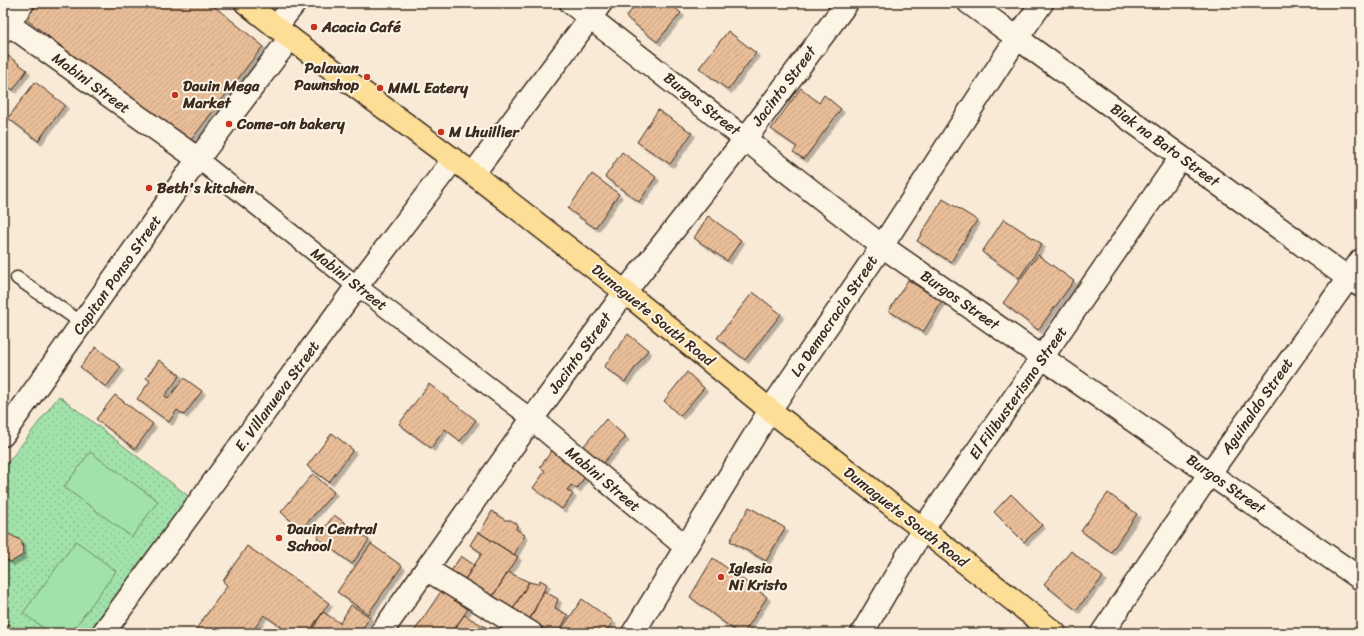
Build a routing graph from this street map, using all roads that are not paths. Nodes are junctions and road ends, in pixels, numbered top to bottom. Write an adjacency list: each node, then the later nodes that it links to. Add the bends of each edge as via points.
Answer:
1 (23, 3): 9 (street)
2 (246, 3): 10 (highway, Dumaguete South Road)
3 (295, 3): 10 (street, Capitan Ponso Street)
4 (571, 3): 8 (street, Burgos Street)
5 (846, 3): 12 (street, Jacinto Street)
6 (969, 3): 11 (street, Biak na Bato Street)
7 (1042, 3): 11 (street, La Democracia Street)
8 (596, 10): 12 (street, Burgos Street); 16 (street)
9 (5, 25): 14 (street, Mabini Street)
10 (283, 33): 14 (street, Capitan Ponso Street); 15 (highway, Dumaguete South Road)
11 (1017, 38): 13 (street, Biak na Bato Street); 17 (street, La Democracia Street)
12 (746, 138): 17 (street, Burgos Street); 22 (street, Jacinto Street)
13 (1181, 157): 20 (street, Biak na Bato Street); 24 (street, El Filibusterismo Street)
14 (198, 159): 21 (street, Mabini Street); 23 (street, Capitan Ponso Street)
15 (453, 160): 16 (highway, Dumaguete South Road); 21 (street, E. Villanueva Street)
16 (473, 174): 22 (highway, Dumaguete South Road)
17 (882, 246): 24 (street, Burgos Street); 25 (street, La Democracia Street)
18 (1361, 260): 20 (street, Aguinaldo Street)
19 (17, 278): 23 (lane)
20 (1355, 282): 28 (street, Aguinaldo Street)
21 (357, 286): 26 (street, Mabini Street); 33 (street, E. Villanueva Street)
22 (626, 292): 25 (highway, Dumaguete South Road); 26 (street, Jacinto Street)
23 (82, 323): 27 (street, Capitan Ponso Street)
24 (1043, 357): 28 (street, Burgos Street); 29 (street, El Filibusterismo Street)
25 (770, 410): 29 (highway, Dumaguete South Road); 30 (street, La Democracia Street)
26 (532, 419): 30 (street, Mabini Street); 31 (street, Jacinto Street)
27 (3, 435)
28 (1210, 473): 32 (street, Burgos Street); 39 (street, Aguinaldo Street)
29 (923, 530): 37 (street, El Filibusterismo Street); 38 (highway, Dumaguete South Road)
30 (686, 547): 36 (street, La Democracia Street)
31 (426, 569): 34 (street, Jacinto Street); 35 (street)
32 (1361, 579)
33 (103, 633)
34 (381, 633)
35 (531, 633)
36 (633, 633)
37 (862, 633)
38 (1055, 633)
39 (1102, 633)

